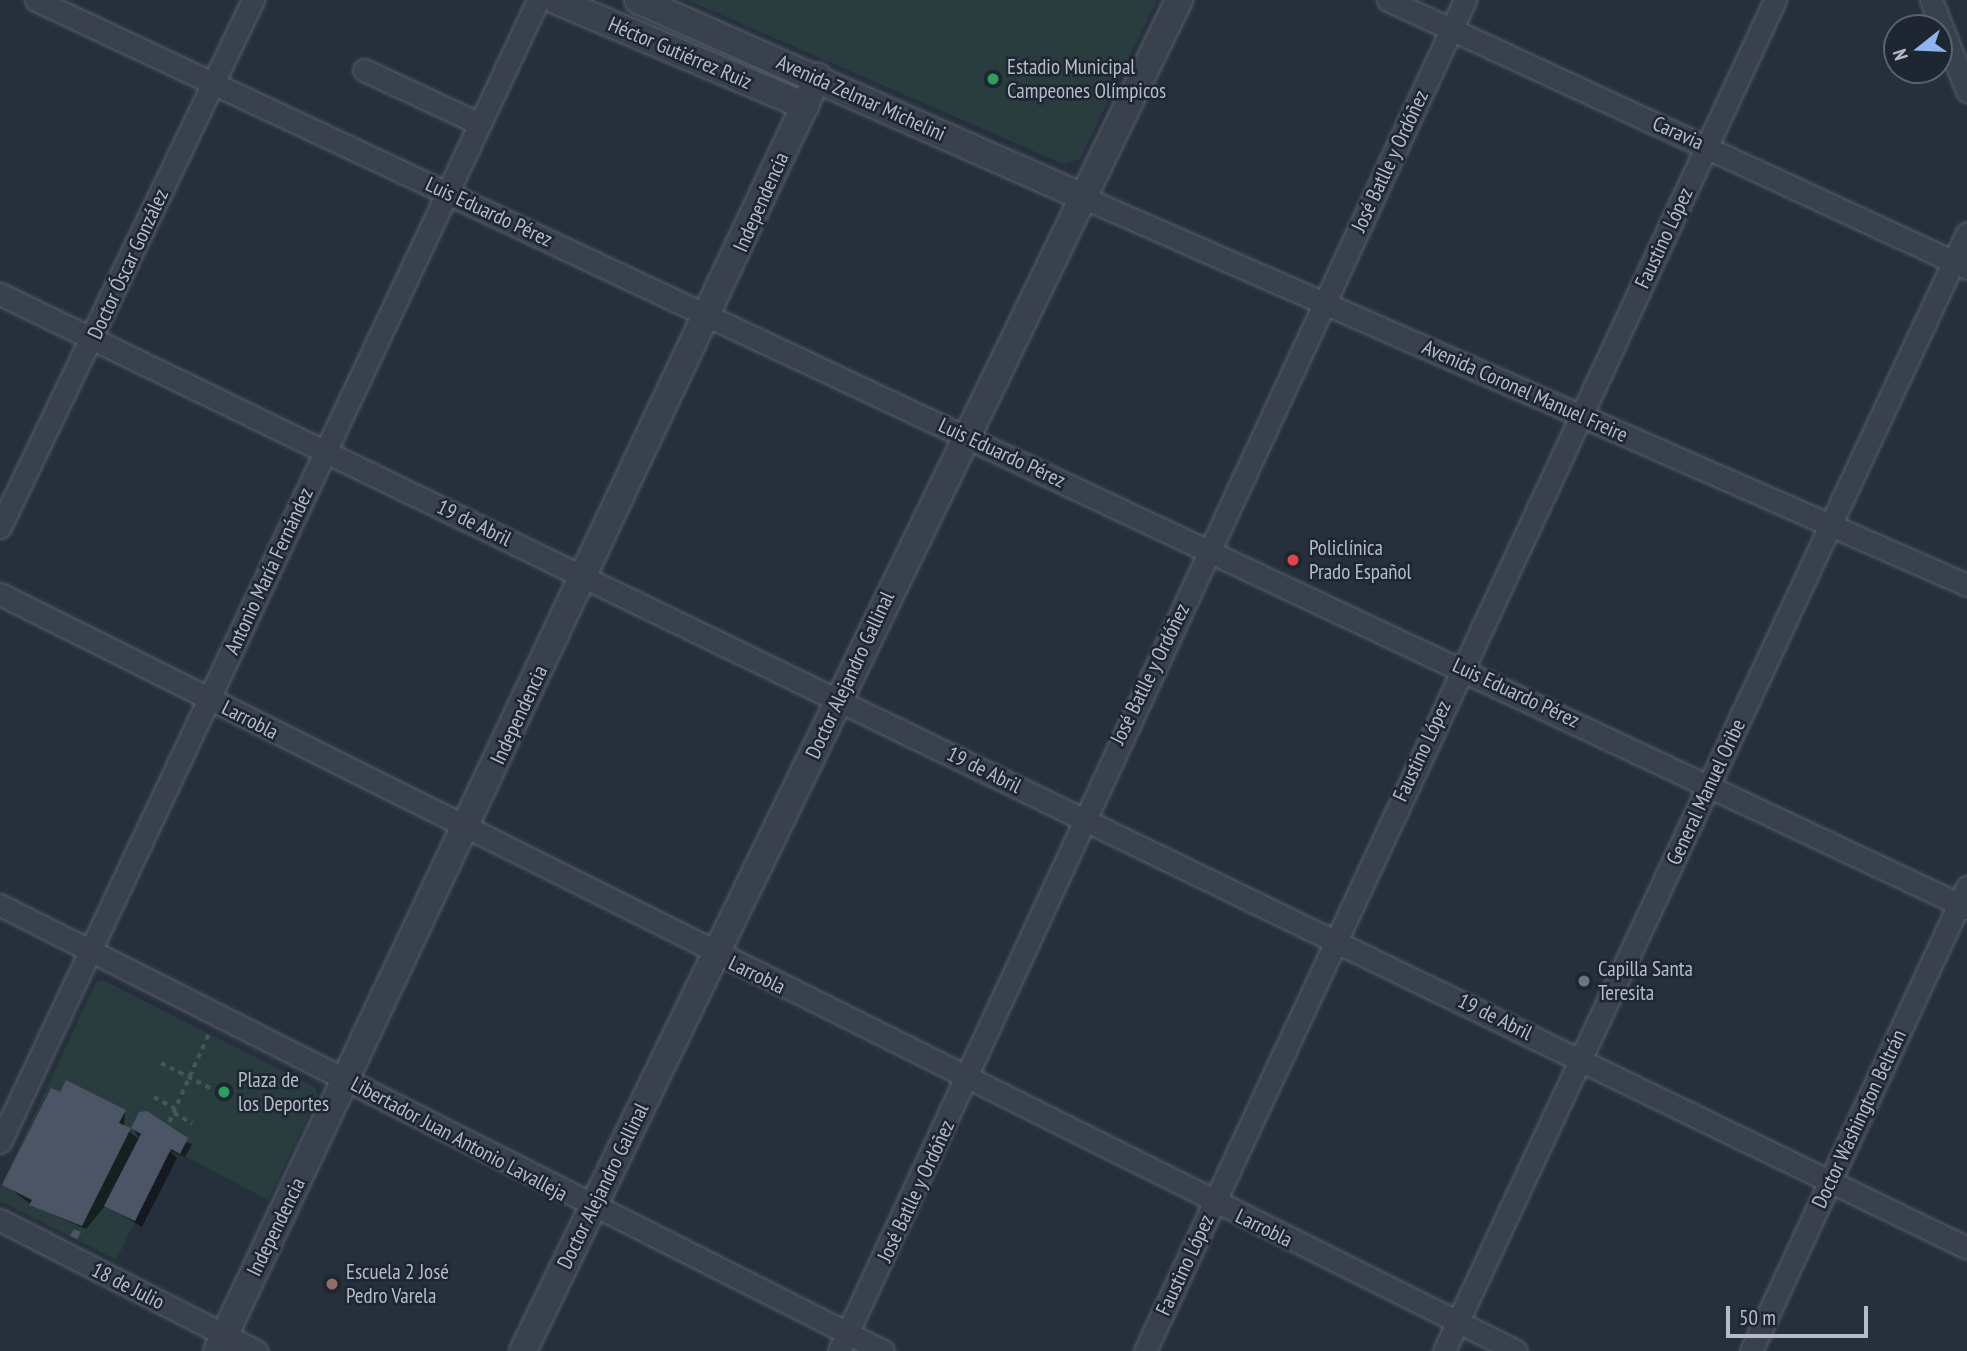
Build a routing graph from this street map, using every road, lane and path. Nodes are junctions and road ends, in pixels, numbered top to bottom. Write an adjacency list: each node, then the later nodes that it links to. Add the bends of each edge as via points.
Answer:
1 (36, 0): 14 (street, Luis Eduardo Pérez)
2 (253, 0): 14 (street, Doctor Óscar González)
3 (538, 0): 17 (street, Antonio María Fernández)
4 (555, 0): 16 (street, Héctor Gutiérrez Ruiz)
5 (638, 0): 13 (street, Avenida Zelmar Michelini)
6 (1179, 0): 20 (street, Doctor Alejandro Gallinal)
7 (1388, 0): 11 (street, Caravia)
8 (1465, 0): 11 (street, José Batlle y Ordóñez)
9 (1774, 0): 18 (street, Faustino López)
10 (1931, 0): 15 (street)
11 (1451, 30): 18 (street, Caravia); 24 (street, José Batlle y Ordóñez)
12 (364, 71): 17 (street)
13 (818, 77): 16 (street, Independencia); 20 (street, Avenida Zelmar Michelini)
14 (214, 82): 19 (street, Luis Eduardo Pérez); 26 (street, Doctor Óscar González)
15 (1967, 91)
16 (805, 106): 25 (street, Independencia)
17 (480, 124): 19 (street, Antonio María Fernández)
18 (1707, 146): 22 (street, Caravia); 27 (street, Faustino López)
19 (448, 193): 25 (street, Luis Eduardo Pérez); 29 (street, Antonio María Fernández)
20 (1082, 197): 24 (street, Avenida Coronel Manuel Freire); 28 (street, Doctor Alejandro Gallinal)
21 (1967, 233): 22 (street, General Manuel Oribe)
22 (1960, 265): 30 (street, General Manuel Oribe)
23 (0, 294): 26 (street, 19 de Abril)
24 (1325, 302): 27 (street, Avenida Coronel Manuel Freire); 32 (street, José Batlle y Ordóñez)
25 (710, 316): 28 (street, Luis Eduardo Pérez); 33 (street, Independencia)
26 (93, 340): 29 (street, 19 de Abril); 31 (street, Doctor Óscar González)
27 (1579, 415): 30 (street, Avenida Coronel Manuel Freire); 36 (street, Faustino López)
28 (964, 435): 32 (street, Luis Eduardo Pérez); 38 (street, Doctor Alejandro Gallinal)
29 (326, 451): 33 (street, 19 de Abril); 37 (street, Antonio María Fernández)
30 (1831, 525): 34 (street, Avenida Coronel Manuel Freire); 39 (street, General Manuel Oribe)
31 (0, 527)
32 (1209, 551): 36 (street, Luis Eduardo Pérez); 40 (street, José Batlle y Ordóñez)
33 (584, 576): 38 (street, 19 de Abril); 41 (street, Independencia)
34 (1967, 585)
35 (0, 594): 37 (street, Larrobla)
36 (1462, 667): 39 (street, Luis Eduardo Pérez); 44 (street, Faustino López)
37 (209, 699): 41 (street, Larrobla); 45 (street, Antonio María Fernández)
38 (839, 701): 40 (street, 19 de Abril); 46 (street, Doctor Alejandro Gallinal)
39 (1709, 785): 42 (street, Luis Eduardo Pérez); 48 (street, General Manuel Oribe)
40 (1082, 817): 44 (street, 19 de Abril); 52 (street, José Batlle y Ordóñez)
41 (466, 830): 46 (street, Larrobla); 51 (street, Independencia)
42 (1964, 900): 59 (street, Doctor Washington Beltrán)
43 (0, 905): 45 (street, Libertador Juan Antonio Lavalleja)
44 (1334, 939): 48 (street, 19 de Abril); 60 (street, Faustino López)
45 (91, 953): 47 (street, Libertador Juan Antonio Lavalleja); 58 (street, Antonio María Fernández)
46 (715, 955): 52 (street, Larrobla); 61 (street, Doctor Alejandro Gallinal)
47 (218, 1016): 50 (path); 51 (street, Libertador Juan Antonio Lavalleja)
48 (1581, 1059): 59 (street, 19 de Abril); 64 (street, General Manuel Oribe)
49 (161, 1063): 50 (path)
50 (192, 1078): 53 (path); 55 (path)
51 (346, 1080): 61 (street, Libertador Juan Antonio Lavalleja); 65 (street, Independencia)
52 (968, 1080): 60 (street, Larrobla); 66 (street, José Batlle y Ordóñez)
53 (214, 1090)
54 (154, 1097): 55 (path)
55 (175, 1111): 56 (path); 57 (path)
56 (169, 1122)
57 (192, 1123)
58 (0, 1142)
59 (1829, 1183): 63 (street, 19 de Abril); 73 (street, Doctor Washington Beltrán)
60 (1214, 1203): 64 (street, Larrobla); 70 (street, Faustino López)
61 (592, 1209): 66 (street, Libertador Juan Antonio Lavalleja); 68 (street, Doctor Alejandro Gallinal)
62 (0, 1220): 65 (street, 18 de Julio)
63 (1967, 1248)
64 (1457, 1323): 71 (street, General Manuel Oribe); 72 (street, Larrobla)
65 (221, 1343): 67 (street, 18 de Julio)
66 (843, 1343): 69 (street, Libertador Juan Antonio Lavalleja)
67 (256, 1351)
68 (523, 1351)
69 (883, 1351)
70 (1145, 1351)
71 (1444, 1351)
72 (1516, 1351)
73 (1751, 1351)

